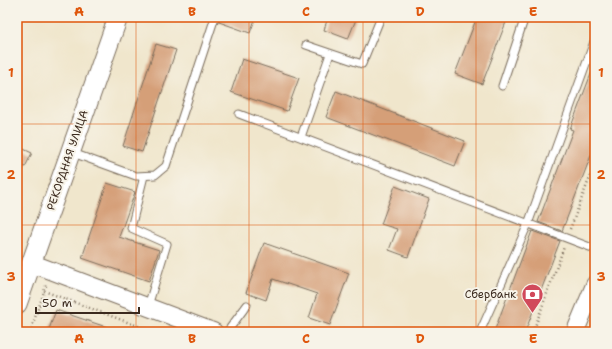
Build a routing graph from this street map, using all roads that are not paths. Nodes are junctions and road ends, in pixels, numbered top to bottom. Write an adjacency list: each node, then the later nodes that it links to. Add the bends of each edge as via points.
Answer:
1 (118, 17): 11 (main road, РЕКОРДНАЯ УЛИЦА)
2 (215, 17): 12 (lane, via 166,166 155,175)
3 (381, 17): 7 (lane, via 362,64)
4 (525, 17): 8 (lane)
5 (595, 39): 13 (lane)
6 (306, 45): 7 (lane)
7 (330, 54): 10 (lane)
8 (502, 86)
9 (239, 114): 10 (lane)
10 (301, 137): 13 (lane)
11 (70, 152): 12 (lane, via 136,176); 15 (main road, РЕКОРДНАЯ УЛИЦА)
12 (144, 176): 19 (lane, via 131,228 167,244)
13 (528, 224): 14 (lane); 22 (lane)
14 (595, 249)
15 (31, 263): 17 (main road, РЕКОРДНАЯ УЛИЦА); 19 (street)
16 (595, 284): 23 (street)
17 (17, 304)
18 (247, 305): 21 (lane)
19 (148, 306): 20 (street)
20 (214, 332)
21 (227, 332)
22 (480, 332)
23 (576, 332)

